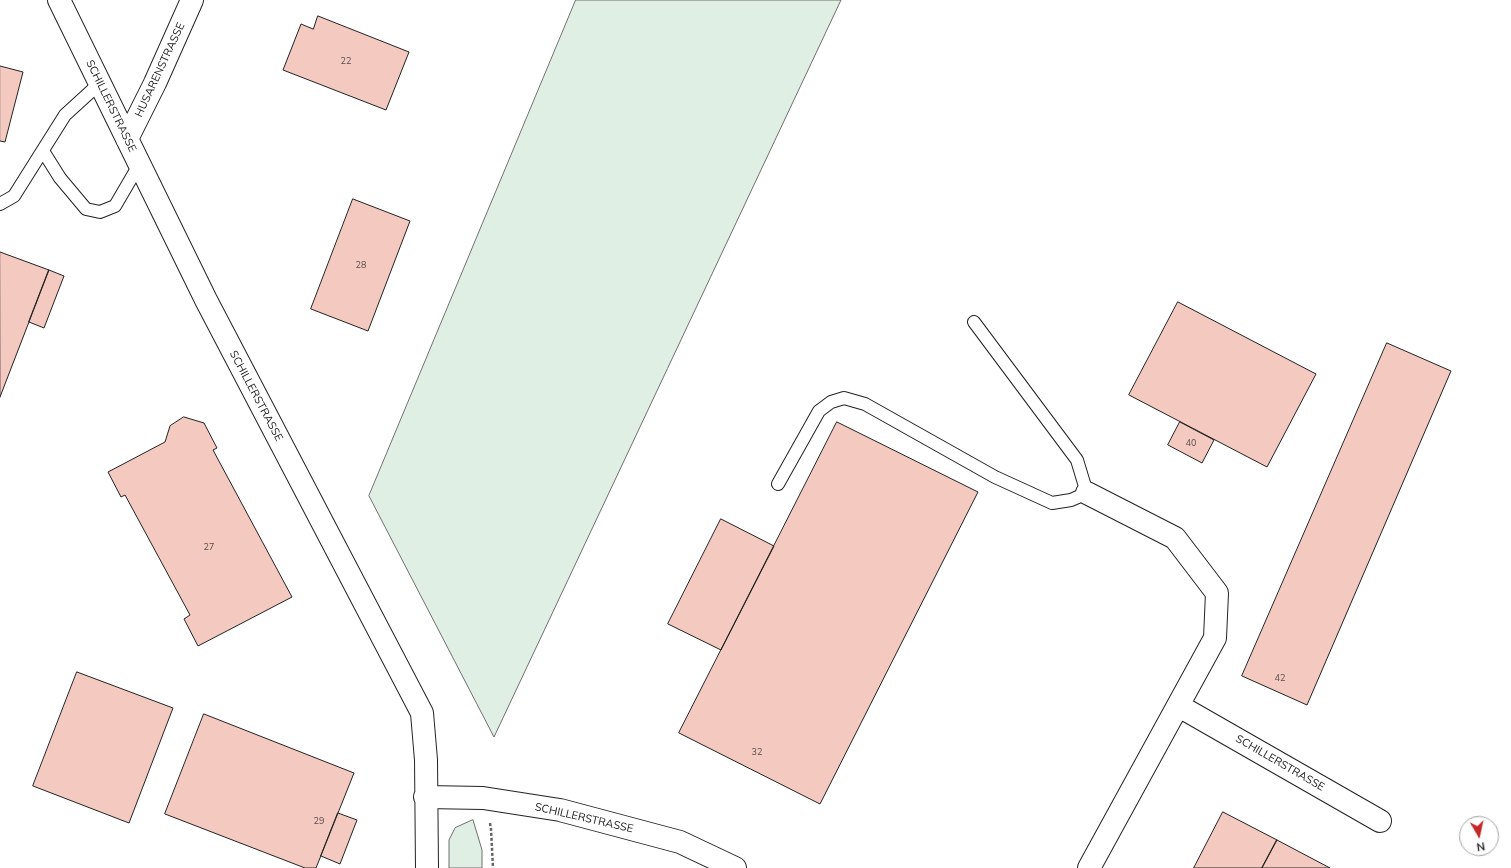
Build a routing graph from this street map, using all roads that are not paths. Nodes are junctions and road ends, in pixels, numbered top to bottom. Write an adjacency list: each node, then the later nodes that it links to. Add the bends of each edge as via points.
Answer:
1 (59, 0): 3 (street, SCHILLERSTRASSE)
2 (192, 0): 4 (street, HUSARENSTRASSE)
3 (100, 83): 4 (street, SCHILLERSTRASSE); 5 (lane, via 65,115)
4 (127, 140): 6 (street, SCHILLERSTRASSE)
5 (43, 151): 6 (lane, via 60,178 86,209 100,212 115,206); 7 (lane, via 14,196)
6 (139, 165): 12 (street, SCHILLERSTRASSE, via 209,307 422,713 426,760)
7 (0, 204)
8 (974, 322): 10 (lane, via 1077,460)
9 (778, 484): 10 (lane, via 820,410 831,402 844,398 865,404 995,477 1052,503 1071,500)
10 (1087, 493): 11 (street, via 1175,538 1217,593 1215,638)
11 (1179, 706): 13 (street, SCHILLERSTRASSE); 16 (street)
12 (425, 797): 14 (street, SCHILLERSTRASSE); 15 (street, SCHILLERSTRASSE, via 483,798 560,810 680,842)
13 (1380, 821)
14 (427, 868)
15 (735, 868)
16 (1090, 868)

